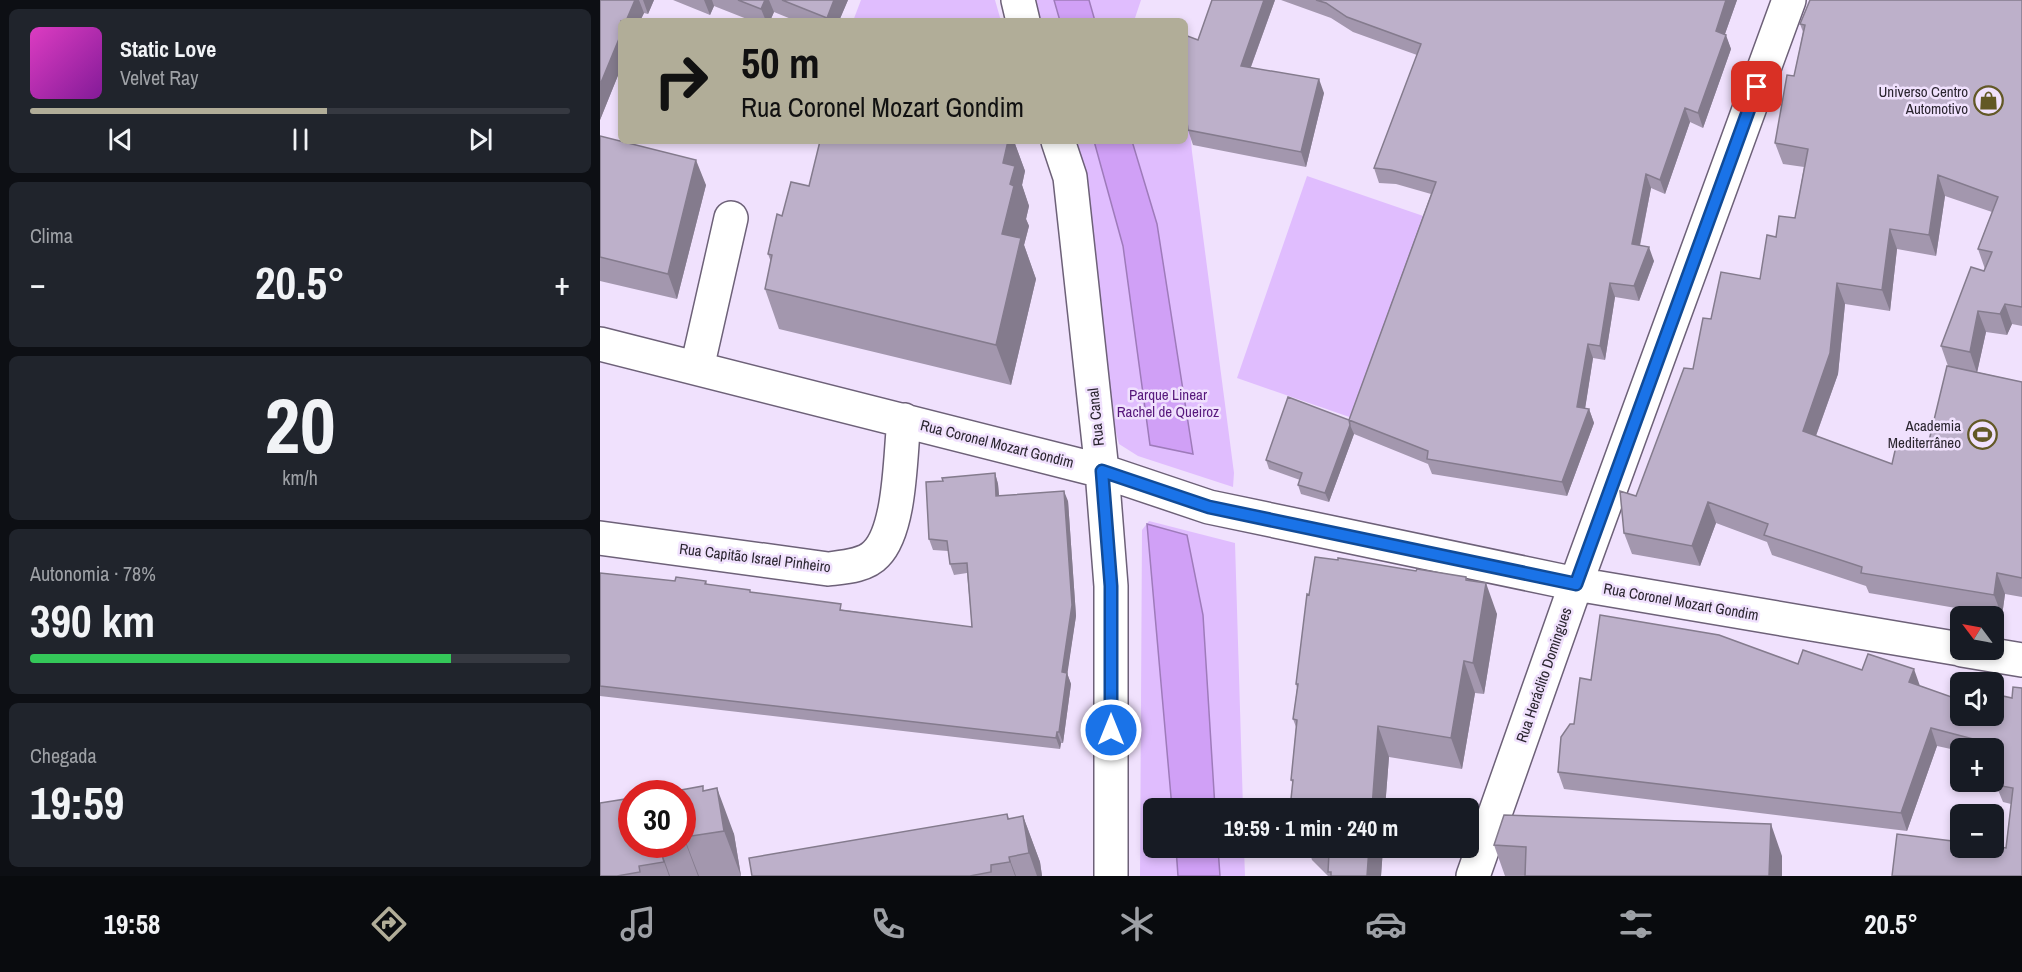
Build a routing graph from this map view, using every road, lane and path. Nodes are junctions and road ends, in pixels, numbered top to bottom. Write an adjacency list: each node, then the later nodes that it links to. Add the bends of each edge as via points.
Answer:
1 (1018, 0): 3 (street)
2 (1789, 0): 11 (street, Rua Heráclito Domingues)
3 (1022, 18)
4 (1059, 144): 9 (street, Rua Canal, via 1070,177)
5 (731, 218): 7 (street)
6 (600, 344): 7 (street, Rua Coronel Mozart Gondim)
7 (697, 368): 8 (street, Rua Coronel Mozart Gondim)
8 (904, 420): 9 (street, Rua Coronel Mozart Gondim); 10 (street, Rua Capitão Israel Pinheiro, via 895,510 888,538 876,556 856,565 828,569)
9 (1102, 471): 11 (street, Rua Coronel Mozart Gondim, via 1209,507); 15 (street, Rua Canal, via 1111,586)
10 (600, 538)
11 (1576, 584): 12 (street, Rua Coronel Mozart Gondim); 16 (street, Rua Heráclito Domingues)
12 (1950, 647)
13 (2004, 657): 14 (street, Rua Coronel Mozart Gondim)
14 (2022, 660)
15 (1111, 876)
16 (1473, 876)

